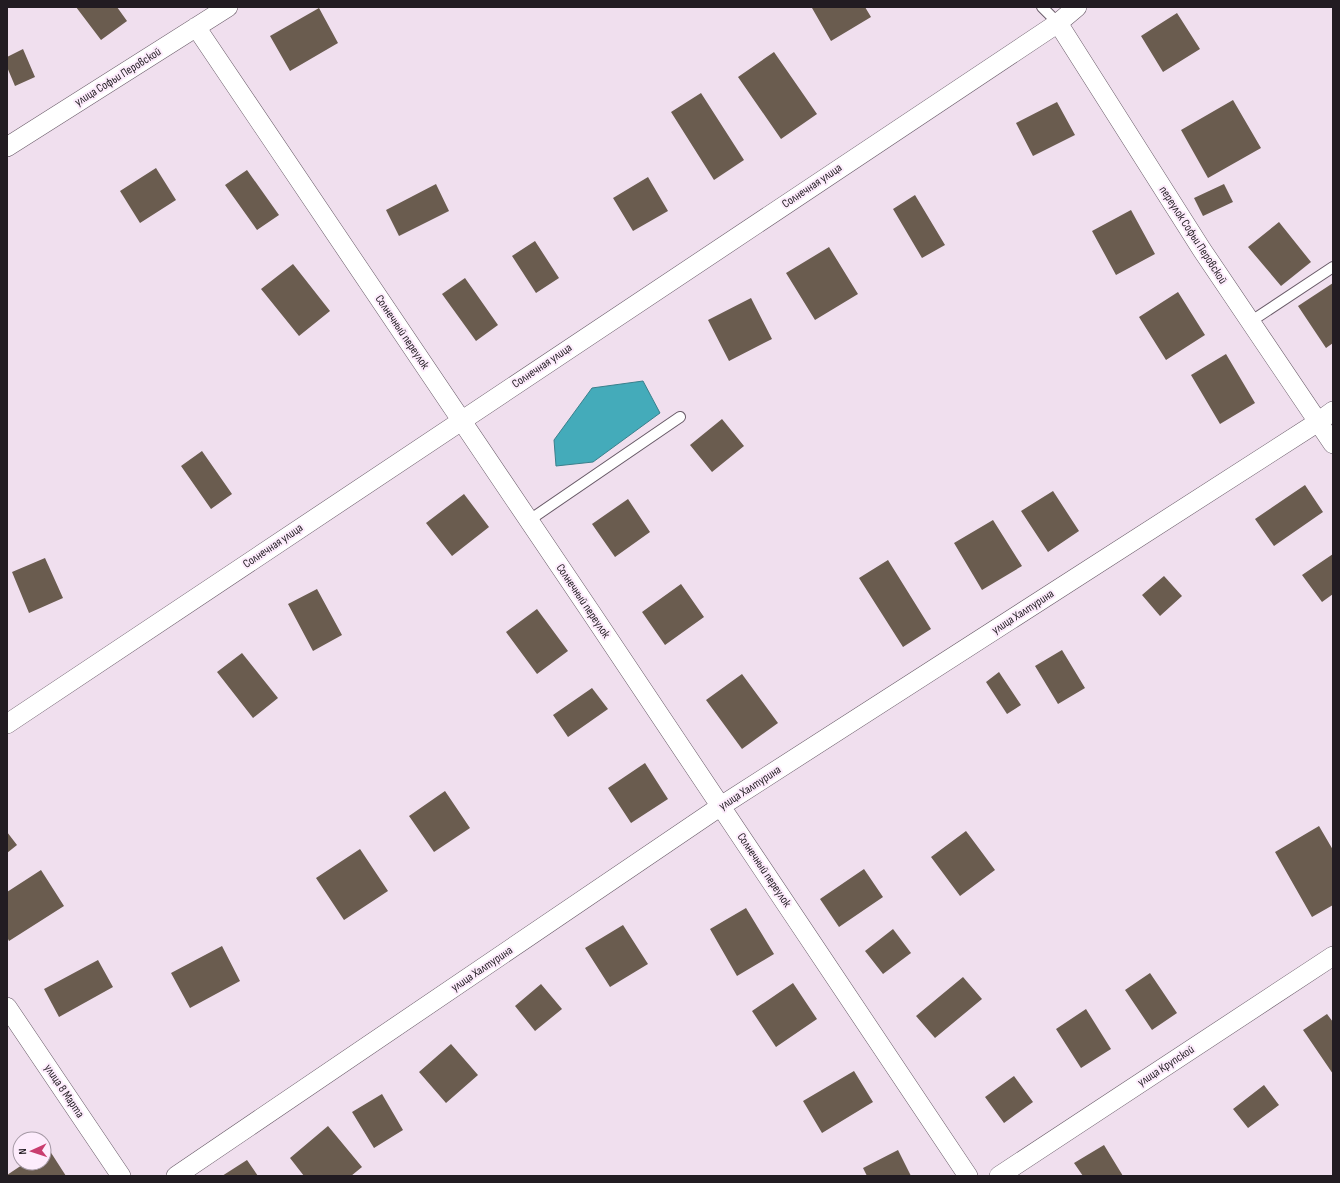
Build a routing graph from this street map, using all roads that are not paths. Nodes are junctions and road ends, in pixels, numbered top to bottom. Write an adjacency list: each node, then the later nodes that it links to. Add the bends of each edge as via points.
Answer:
1 (228, 7): 5 (street, улица Софьи Перовской)
2 (1042, 7): 4 (lane)
3 (1077, 7): 4 (street, Солнечная улица)
4 (1058, 23): 8 (street, переулок Софьи Перовской); 11 (street, Солнечная улица)
5 (196, 27): 6 (street, улица Софьи Перовской); 11 (street, Солнечный переулок)
6 (7, 147)
7 (1333, 267): 8 (lane)
8 (1250, 322): 10 (street, переулок Софьи Перовской)
9 (680, 417): 13 (lane)
10 (1326, 417): 12 (street, переулок Софьи Перовской); 15 (street, улица Халтурина)
11 (462, 420): 13 (street, Солнечный переулок); 14 (street, Солнечная улица)
12 (1333, 444)
13 (528, 521): 15 (street, Солнечный переулок)
14 (7, 724)
15 (721, 806): 19 (street, улица Халтурина); 20 (street, Солнечный переулок)
16 (1333, 956): 21 (street, улица Крупской)
17 (7, 1007): 18 (street, улица 8 Марта)
18 (121, 1176)
19 (176, 1176)
20 (968, 1176)
21 (999, 1176)

